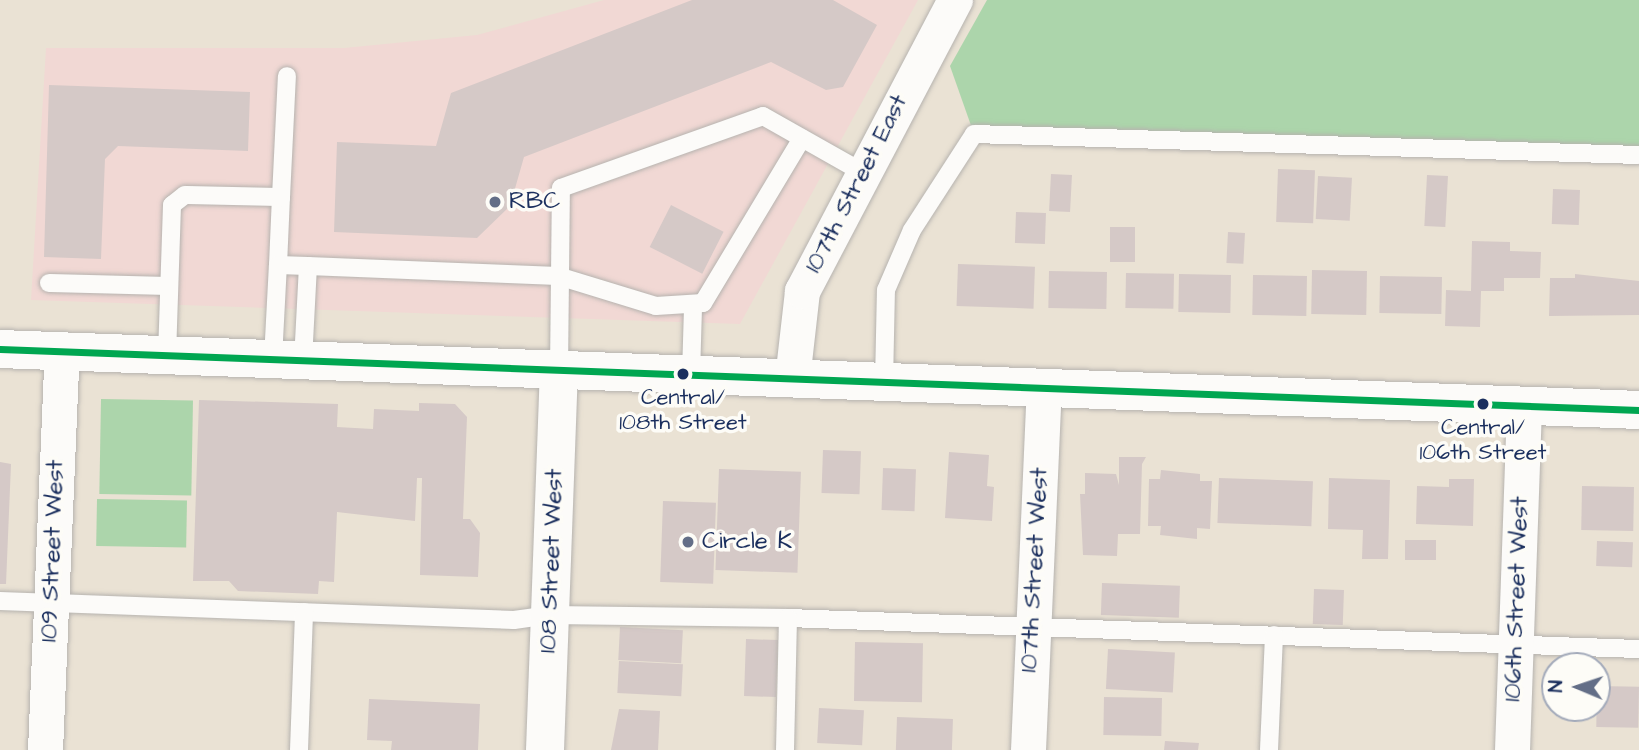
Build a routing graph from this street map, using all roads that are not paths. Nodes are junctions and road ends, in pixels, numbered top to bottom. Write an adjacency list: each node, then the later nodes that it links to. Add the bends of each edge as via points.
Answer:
1 (955, 0): 5 (street, 107th Street East)
2 (287, 75): 6 (lane)
3 (802, 138): 5 (lane); 9 (lane, via 763,116 561,188); 12 (lane, via 710,297)
4 (1639, 155): 20 (lane, via 974,134 912,230 887,290)
5 (862, 172): 19 (street, 107th Street East, via 802,291)
6 (281, 197): 7 (lane); 11 (lane, via 185,195 177,199 172,205)
7 (278, 265): 8 (lane); 16 (lane)
8 (308, 266): 9 (lane); 16 (lane)
9 (558, 276): 12 (lane, via 656,306); 17 (lane)
10 (49, 283): 11 (lane)
11 (169, 286): 15 (lane)
12 (693, 306): 18 (lane)
13 (0, 349): 14 (main road)
14 (62, 352): 15 (main road); 25 (street, 109 Street West)
15 (167, 356): 16 (main road)
16 (288, 360): 17 (main road)
17 (559, 371): 18 (main road); 27 (main road, 108 Street West)
18 (691, 375): 19 (main road)
19 (792, 379): 20 (main road)
20 (884, 383): 21 (main road)
21 (1044, 389): 22 (main road); 29 (street, 107th Street West)
22 (1524, 407): 23 (main road); 31 (street, 106th Street West)
23 (1639, 410)
24 (0, 601): 25 (lane)
25 (50, 604): 26 (lane); 33 (street, 109 Street West)
26 (304, 612): 27 (lane, via 514,620); 34 (lane)
27 (551, 615): 28 (lane); 35 (main road, 108 Street West)
28 (788, 618): 29 (lane); 36 (lane)
29 (1032, 628): 30 (lane); 37 (street, 107th Street West)
30 (1275, 635): 31 (lane); 38 (lane)
31 (1516, 643): 32 (lane); 39 (street, 106th Street West)
32 (1639, 649)
33 (45, 750)
34 (299, 750)
35 (545, 750)
36 (785, 750)
37 (1028, 750)
38 (1269, 750)
39 (1512, 750)

